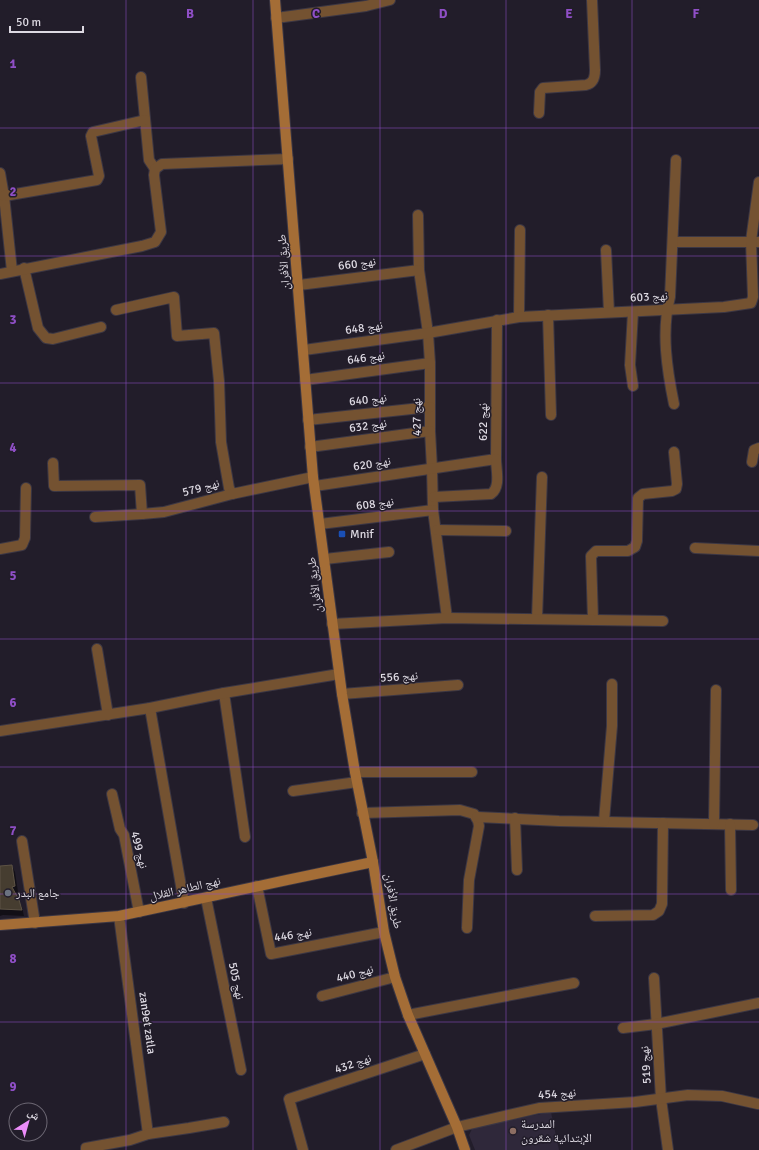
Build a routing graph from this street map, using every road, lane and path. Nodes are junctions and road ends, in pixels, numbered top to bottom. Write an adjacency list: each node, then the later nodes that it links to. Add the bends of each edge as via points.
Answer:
1 (275, 0): 4 (main road, طريق الأفران)
2 (592, 0): 6 (street, via 594,79 591,84 586,85 543,88 540,92)
3 (383, 1): 4 (street, via 366,6)
4 (276, 18): 8 (main road, طريق الأفران)
5 (141, 77): 7 (street)
6 (539, 113)
7 (145, 120): 10 (street, via 149,160); 13 (street, via 92,132 99,176 97,180)
8 (288, 159): 10 (street, via 162,164); 23 (main road, طريق الأفران)
9 (676, 160): 16 (street)
10 (155, 169): 19 (street, via 161,232 155,242)
11 (0, 173): 13 (street)
12 (759, 182): 17 (street, نهج 603)
13 (4, 196): 21 (street)
14 (418, 215): 20 (street, نهج 427)
15 (520, 230): 29 (street)
16 (673, 242): 17 (street); 24 (street)
17 (755, 242): 24 (street, نهج 603, via 751,303 724,307)
18 (606, 250): 26 (street)
19 (24, 268): 21 (street); 31 (street, via 38,328 46,338 53,339)
20 (419, 270): 23 (street, نهج 660); 32 (street, نهج 427)
21 (12, 271): 22 (street)
22 (0, 274)
23 (299, 285): 33 (main road, طريق الأفران)
24 (667, 309): 27 (street, نهج 603); 37 (street, via 666,348)
25 (116, 310): 52 (street, via 174,297 177,336 214,333 221,442)
26 (609, 312): 27 (street, نهج 603); 28 (street, نهج 603)
27 (633, 312): 36 (street, via 630,365)
28 (548, 315): 29 (street, نهج 603); 39 (street)
29 (519, 317): 30 (street, نهج 603)
30 (497, 320): 32 (street, نهج 603); 45 (street, نهج 622)
31 (101, 327)
32 (428, 333): 33 (street, نهج 648); 34 (street, نهج 427)
33 (304, 350): 35 (main road, طريق الأفران)
34 (430, 363): 35 (street, نهج 646); 38 (street, نهج 427)
35 (306, 380): 40 (main road, طريق الأفران)
36 (633, 386)
37 (674, 404)
38 (430, 407): 40 (street, نهج 640); 41 (street, نهج 427)
39 (551, 415)
40 (308, 420): 42 (main road, طريق الأفران)
41 (430, 431): 42 (street, نهج 632); 48 (street, نهج 427)
42 (310, 447): 50 (main road, طريق الأفران)
43 (759, 448): 46 (street, via 754,450)
44 (674, 452): 67 (street, via 676,489 643,494 638,498 635,547 628,550 596,551 591,556)
45 (496, 459): 48 (street); 53 (street, نهج 622, via 497,485 493,492)
46 (752, 462)
47 (53, 463): 55 (street, via 54,486 140,485)
48 (432, 468): 50 (street, نهج 620); 53 (street, نهج 427)
49 (542, 477): 66 (street)
50 (314, 481): 52 (street, نهج 579); 57 (main road, طريق الأفران)
51 (26, 488): 60 (street, via 25,538 22,545)
52 (232, 494): 55 (street, نهج 579, via 164,512)
53 (434, 497): 54 (street, نهج 427)
54 (433, 510): 57 (street, نهج 608); 58 (street, نهج 427)
55 (142, 514): 56 (street, نهج 579)
56 (95, 517)
57 (320, 524): 64 (main road, طريق الأفران)
58 (437, 530): 59 (street); 65 (street, نهج 427)
59 (506, 531)
60 (0, 548)
61 (695, 548): 62 (street)
62 (759, 551)
63 (389, 552): 64 (street)
64 (325, 559): 69 (main road, طريق الأفران)
65 (447, 618): 66 (street); 69 (street)
66 (537, 619): 67 (street)
67 (593, 620): 68 (street)
68 (663, 621)
69 (332, 624): 71 (main road, طريق الأفران)
70 (96, 649): 78 (street)
71 (339, 674): 75 (street); 76 (main road, طريق الأفران)
72 (612, 684): 87 (street, via 612,726)
73 (458, 685): 76 (street, نهج 556)
74 (716, 690): 89 (street)
75 (224, 693): 77 (street); 92 (street)
76 (342, 694): 81 (main road, طريق الأفران)
77 (150, 708): 78 (street); 99 (street)
78 (108, 715): 79 (street)
79 (0, 732)
80 (472, 772): 81 (street)
81 (356, 777): 82 (street); 84 (main road, طريق الأفران)
82 (293, 791)
83 (112, 794): 100 (street, نهج 499, via 124,836)
84 (362, 813): 85 (street, via 460,810); 94 (main road, طريق الأفران)
85 (477, 817): 86 (street); 105 (street, via 479,826 469,880)
86 (515, 818): 87 (street); 95 (street)
87 (604, 821): 88 (street)
88 (663, 823): 89 (street); 102 (street, via 662,904 659,911 653,915)
89 (714, 824): 90 (street)
90 (730, 824): 91 (street); 97 (street)
91 (753, 825)
92 (245, 837)
93 (22, 841): 103 (street)
94 (373, 862): 96 (main road, نهج الطاهر القلال); 106 (main road, طريق الأفران)
95 (518, 870)
96 (257, 886): 98 (main road, نهج الطاهر القلال); 106 (street, نهج 446, via 272,954)
97 (731, 890)
98 (206, 898): 99 (main road, نهج الطاهر القلال); 116 (street, نهج 505)
99 (184, 903): 100 (main road, نهج الطاهر القلال)
100 (139, 912): 101 (main road, نهج الطاهر القلال)
101 (119, 916): 103 (main road, نهج الطاهر القلال); 121 (street, zan9et zatla)
102 (595, 916)
103 (35, 923): 104 (main road, نهج الطاهر القلال)
104 (0, 925)
105 (467, 928)
106 (384, 932): 107 (main road, طريق الأفران)
107 (395, 977): 110 (street, نهج 440); 112 (main road, طريق الأفران)
108 (654, 978): 113 (street, نهج 519)
109 (574, 983): 112 (street)
110 (322, 996)
111 (759, 1003): 113 (street)
112 (408, 1015): 115 (main road, طريق الأفران)
113 (656, 1024): 114 (street); 117 (street, نهج 519)
114 (623, 1028)
115 (425, 1054): 120 (main road, طريق الأفران); 123 (street, نهج 432, via 289,1099)
116 (241, 1070)
117 (661, 1099): 118 (street, نهج 454, via 688,1095 722,1096); 120 (street, نهج 454, via 539,1108); 126 (street, نهج 519)
118 (758, 1104)
119 (224, 1122): 121 (street)
120 (456, 1127): 124 (street, نهج 454); 125 (main road, طريق الأفران)
121 (148, 1134): 122 (street)
122 (86, 1150)
123 (303, 1150)
124 (396, 1150)
125 (465, 1150)
126 (668, 1150)

